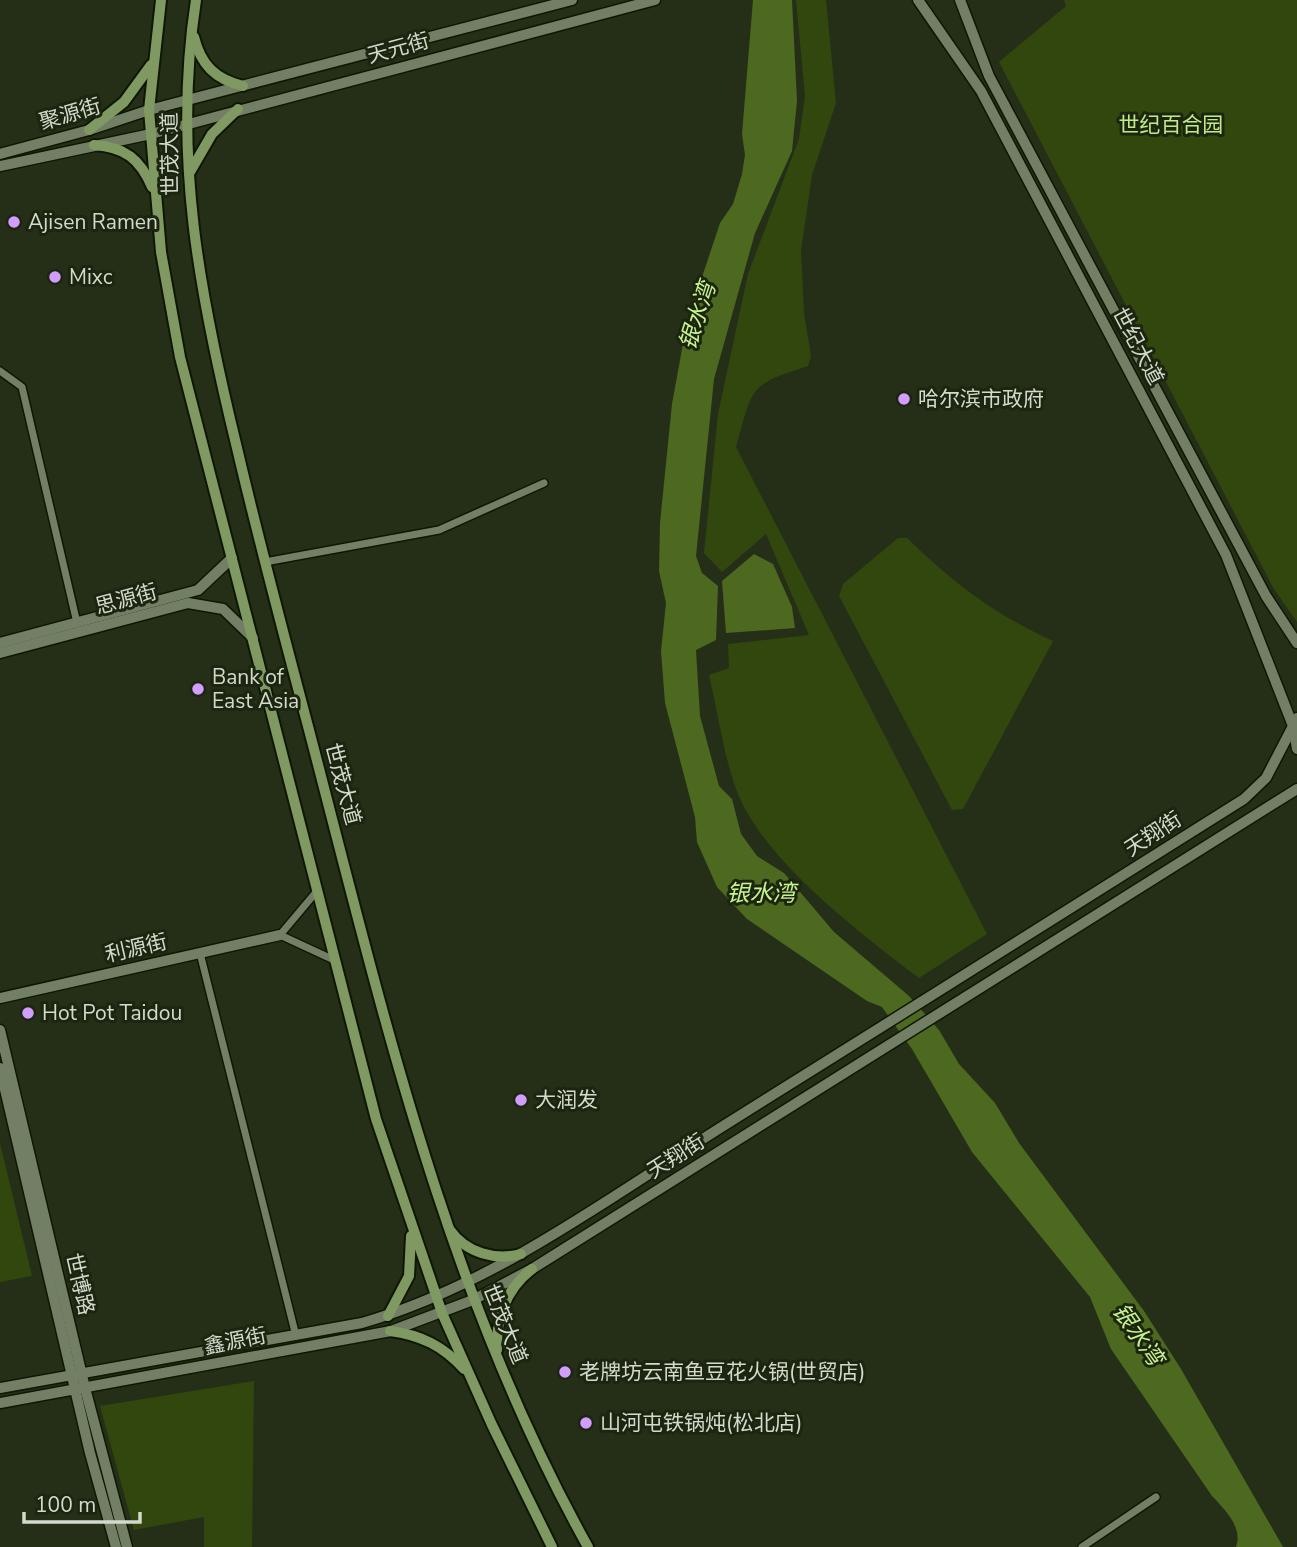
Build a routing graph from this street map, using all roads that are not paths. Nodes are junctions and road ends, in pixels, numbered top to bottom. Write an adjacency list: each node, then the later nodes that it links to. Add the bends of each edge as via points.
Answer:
1 (161, 0): 8 (main road, 世茂大道)
2 (196, 0): 7 (main road, 世茂大道)
3 (572, 0): 9 (main road, 天元街)
4 (655, 0): 11 (main road, 天元街)
5 (918, 0): 30 (main road, 世纪大道, via 981,91 1226,555)
6 (960, 0): 28 (main road, 世纪大道, via 989,76 1266,596)
7 (192, 28): 9 (main road, via 207,67); 10 (main road, 世茂大道)
8 (154, 59): 12 (main road, 世茂大道); 14 (main road, via 136,90)
9 (243, 86): 10 (main road, 天元街)
10 (188, 101): 12 (main road, 天元街); 13 (main road, 世茂大道)
11 (239, 109): 13 (main road, 天元街); 19 (main road, via 212,134)
12 (149, 110): 14 (main road, 聚源街); 15 (main road, 世茂大道)
13 (186, 123): 15 (main road, 天元街); 19 (main road, 世茂大道)
14 (89, 130): 17 (main road, 聚源街)
15 (151, 134): 16 (main road, 聚源街); 20 (main road, 世茂大道)
16 (94, 145): 18 (main road, 聚源街); 20 (main road, via 118,148 134,158)
17 (0, 154)
18 (0, 166)
19 (188, 175): 24 (main road, 世茂大道, via 191,230 207,325)
20 (157, 201): 23 (main road, 世茂大道, via 180,357)
21 (0, 371): 25 (street, via 22,387)
22 (544, 483): 24 (street, via 439,530)
23 (232, 558): 25 (main road, 思源街, via 198,590); 26 (main road, 世茂大道)
24 (265, 562): 40 (main road, 世茂大道, via 405,1097)
25 (77, 623): 27 (main road, 思源街)
26 (253, 638): 29 (main road, 思源街, via 223,609 188,603); 33 (main road, 世茂大道)
27 (0, 643)
28 (1297, 643)
29 (0, 653)
30 (1295, 722): 31 (main road, 世纪大道); 42 (main road, 天翔街, via 1266,778 1244,799)
31 (1297, 749)
32 (1297, 789): 43 (main road, 天翔街)
33 (317, 891): 34 (street); 36 (main road, 世茂大道)
34 (280, 935): 35 (main road, 利源街); 36 (street)
35 (200, 953): 37 (main road, 利源街); 50 (street)
36 (334, 960): 41 (main road, 世茂大道, via 376,1119)
37 (0, 998)
38 (0, 1030): 52 (main road, 世博路)
39 (0, 1068): 52 (main road, 世博路)
40 (443, 1215): 42 (main road, via 465,1245 506,1258); 44 (main road, 世茂大道)
41 (411, 1226): 45 (main road, 世茂大道); 48 (main road, via 409,1276)
42 (522, 1254): 44 (main road, 天翔街)
43 (533, 1269): 46 (main road, 天翔街); 51 (main road, via 514,1287 499,1319 498,1353)
44 (466, 1281): 45 (main road, 鑫源街); 46 (main road, 世茂大道)
45 (436, 1295): 47 (main road, 世茂大道); 48 (main road, 鑫源街)
46 (473, 1300): 47 (main road, 鑫源街); 51 (main road, 世茂大道)
47 (442, 1313): 49 (main road, 鑫源街); 53 (main road, 世茂大道)
48 (388, 1316): 50 (main road, 鑫源街)
49 (390, 1331): 53 (main road, via 439,1347); 55 (main road, 鑫源街)
50 (296, 1336): 52 (main road, 鑫源街)
51 (504, 1373): 61 (main road, 世茂大道)
52 (76, 1374): 54 (main road, 鑫源街); 55 (main road, 世博路)
53 (469, 1375): 60 (main road, 世茂大道)
54 (0, 1388)
55 (80, 1388): 56 (main road, 鑫源街); 58 (main road, 世博路); 59 (main road, 世博路)
56 (0, 1403)
57 (1156, 1497): 62 (street)
58 (116, 1547)
59 (127, 1547)
60 (552, 1547)
61 (587, 1547)
62 (1082, 1547)

